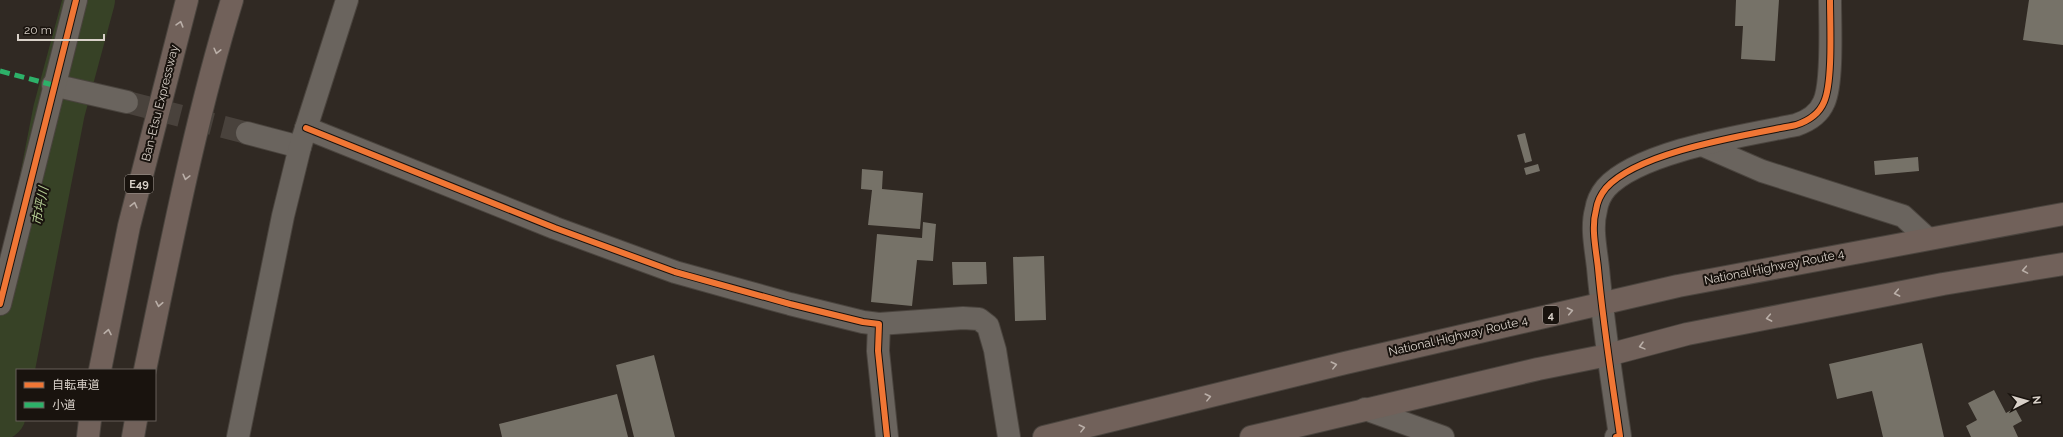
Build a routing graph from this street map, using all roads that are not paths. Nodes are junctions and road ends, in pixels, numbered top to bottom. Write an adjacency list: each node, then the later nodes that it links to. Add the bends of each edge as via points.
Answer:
1 (76, 0): 6 (street)
2 (187, 0): 18 (highway, Ban-Etsu Expressway / E49, one-way to 2, via 129,226)
3 (232, 0): 19 (highway, one-way to 19, via 218,45 175,225)
4 (347, 0): 9 (street)
5 (1830, 0): 10 (street, via 1829,82 1819,111 1805,122 1796,125)
6 (53, 85): 7 (street); 14 (street)
7 (127, 102)
8 (247, 133): 9 (street)
9 (303, 138): 16 (street, via 674,272 776,300); 25 (street, via 283,216)
10 (1702, 145): 12 (street, via 1762,171 1903,216); 15 (street, via 1640,165 1620,176 1604,190 1595,210 1594,231)
11 (2063, 214): 12 (highway, National Highway Route 4 / 4)
12 (1927, 238): 15 (highway, National Highway Route 4 / 4, via 1678,286)
13 (2063, 264): 17 (highway, one-way to 17, via 1943,284 1688,334)
14 (0, 304)
15 (1601, 304): 17 (street); 28 (highway, National Highway Route 4 / 4, one-way to 15, via 1352,361)
16 (879, 324): 26 (street, via 878,350); 27 (street, via 964,318 979,319 988,326 995,350)
17 (1608, 355): 20 (highway); 31 (street, via 1620,436)
18 (100, 369)
19 (145, 369)
20 (1365, 409): 29 (highway); 30 (street)
21 (90, 421): 23 (highway)
22 (136, 421): 24 (highway)
23 (88, 437)
24 (133, 437)
25 (238, 437)
26 (887, 437)
27 (1009, 437)
28 (1044, 437)
29 (1251, 437)
30 (1443, 437)
31 (1616, 437)

